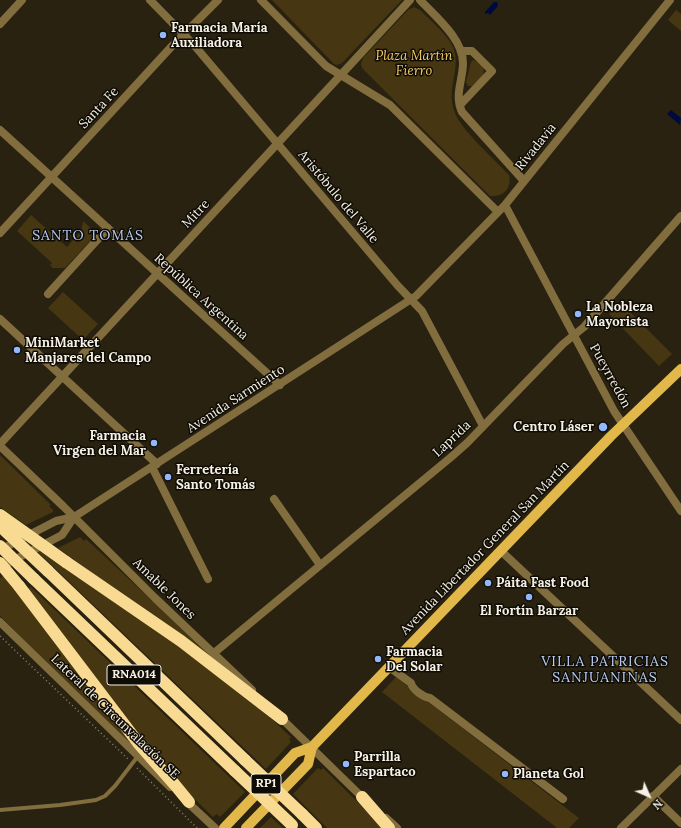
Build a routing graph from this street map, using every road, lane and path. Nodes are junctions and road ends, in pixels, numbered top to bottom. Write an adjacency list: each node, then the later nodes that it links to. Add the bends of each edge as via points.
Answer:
1 (22, 0): 8 (street)
2 (150, 0): 9 (street, Aristóbulo del Valle)
3 (218, 0): 9 (street, Santa Fe)
4 (261, 0): 11 (street, via 326,66)
5 (410, 0): 11 (street, Mitre)
6 (420, 0): 10 (street, via 452,34)
7 (670, 0): 16 (street, Rivadavia)
8 (0, 24)
9 (184, 34): 14 (street, Aristóbulo del Valle); 15 (street, Santa Fe)
10 (461, 51): 12 (street, via 463,64 459,84); 12 (street, via 472,51 492,71)
11 (340, 75): 14 (street, Mitre); 18 (street, via 390,105)
12 (460, 105): 16 (street, via 462,112)
13 (1, 132): 15 (street, República Argentina)
14 (277, 143): 22 (street, Mitre); 24 (street, Aristóbulo del Valle)
15 (52, 177): 20 (street, República Argentina); 21 (street, Santa Fe)
16 (524, 181): 17 (street, Rivadavia)
17 (505, 205): 18 (street, Rivadavia); 26 (street, Pueyrredón)
18 (498, 212): 24 (street, Rivadavia)
19 (681, 216): 26 (street, Laprida, via 584,327)
20 (108, 228): 22 (street, República Argentina); 23 (street)
21 (0, 233)
22 (157, 273): 28 (street, Mitre); 29 (street, República Argentina)
23 (48, 294)
24 (411, 300): 29 (street, Avenida Sarmiento); 31 (street, Aristóbulo del Valle, via 422,311)
25 (0, 319): 28 (street)
26 (574, 335): 30 (street, Pueyrredón); 31 (street, Laprida)
27 (681, 369): 30 (main road, Avenida Libertador General San Martín)
28 (62, 376): 32 (street, Mitre); 33 (street)
29 (280, 385): 33 (street, Avenida Sarmiento)
30 (623, 424): 35 (street, Pueyrredón); 41 (main road, Avenida Libertador General San Martín)
31 (483, 426): 44 (street, Laprida, via 450,458)
32 (0, 445): 37 (street, Amable Jones)
33 (155, 465): 37 (street, Avenida Sarmiento); 45 (street)
34 (274, 499): 44 (street)
35 (681, 511)
36 (0, 515): 50 (highway, bridge, via 193,650)
37 (74, 517): 40 (street, Avenida Sarmiento, via 56,521); 43 (street, Avenida Sarmiento, via 62,535); 48 (street, Amable Jones)
38 (0, 526): 67 (highway, RNA014, bridge)
39 (0, 546): 62 (highway, RNA014, bridge)
40 (0, 550)
41 (500, 551): 49 (main road, Avenida Libertador General San Martín); 51 (street)
42 (0, 563): 59 (highway, bridge, via 138,744)
43 (0, 566)
44 (320, 566): 48 (street, Laprida)
45 (208, 579)
46 (0, 622): 53 (street, Lateral de Circunvalación SE)
47 (0, 636): 54 (path)
48 (214, 653): 50 (street, Amable Jones)
49 (389, 667): 52 (main road, Avenida Libertador General San Martín); 58 (street)
50 (282, 719): 52 (street, Amable Jones)
51 (681, 720)
52 (312, 747): 57 (street, Amable Jones); 65 (main road, Avenida Libertador General San Martín / RP1, via 296,753); 66 (main road, Avenida Libertador General San Martín / RP1, via 308,764)
53 (138, 756): 54 (lane); 59 (street, Lateral de Circunvalación SE)
54 (133, 764): 60 (lane, via 105,796 96,800); 63 (path)
55 (681, 769): 56 (street)
56 (653, 796): 61 (street); 70 (street)
57 (362, 797): 68 (highway); 69 (street, Amable Jones)
58 (562, 799)
59 (189, 802): 64 (street, Lateral de Circunvalación SE)
60 (0, 810)
61 (681, 823)
62 (294, 827)
63 (197, 828)
64 (215, 828)
65 (224, 828)
66 (246, 828)
67 (316, 828)
68 (389, 828)
69 (397, 828)
70 (621, 828)

